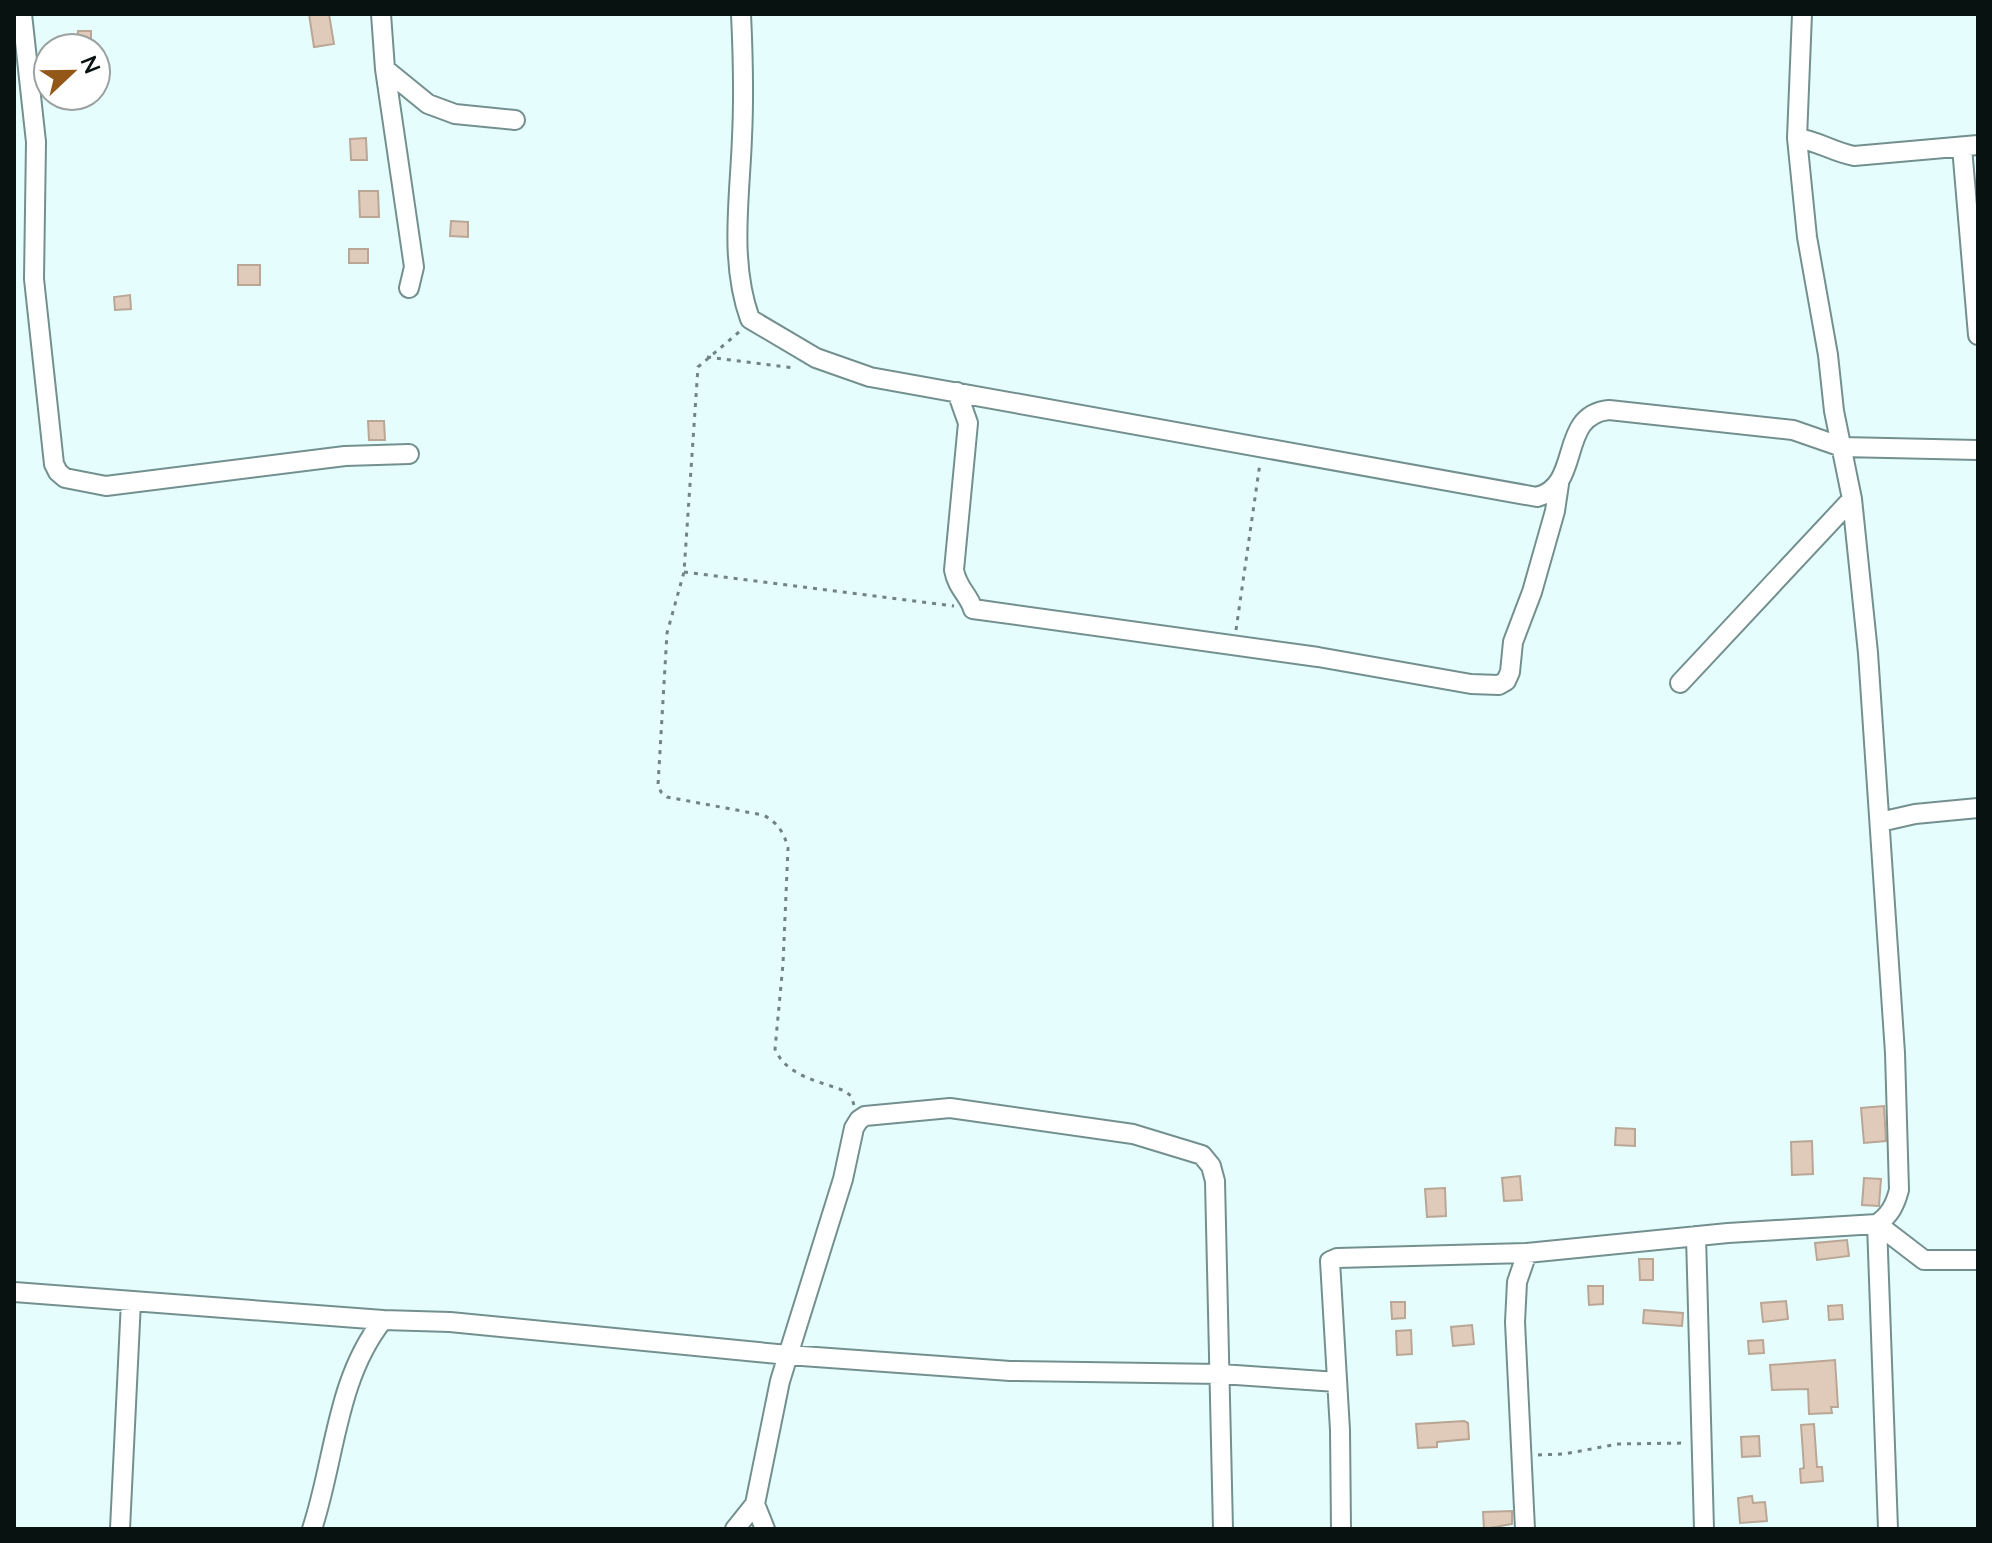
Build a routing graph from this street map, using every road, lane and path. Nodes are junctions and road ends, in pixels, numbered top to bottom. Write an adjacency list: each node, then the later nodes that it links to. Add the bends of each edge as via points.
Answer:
1 (22, 14): 18 (street, via 36,142 34,279 58,472 106,486 345,456)
2 (381, 14): 5 (street)
3 (741, 14): 10 (street, via 739,281)
4 (1802, 14): 7 (street)
5 (385, 69): 6 (street, via 428,104 455,114); 9 (street, via 414,267)
6 (515, 120)
7 (1797, 138): 8 (street, via 1854,156); 16 (street, via 1807,237)
8 (1970, 146): 11 (street)
9 (409, 288)
10 (750, 319): 12 (path); 14 (street, via 816,358 870,377)
11 (1978, 335)
12 (707, 357): 13 (path); 21 (path, via 698,367)
13 (796, 368)
14 (957, 392): 15 (street); 22 (street, via 968,423 954,570)
15 (1262, 447): 19 (street, via 1537,497); 23 (path)
16 (1842, 447): 17 (street); 19 (street, via 1793,430 1596,411 1585,418); 20 (street)
17 (1978, 450)
18 (409, 454)
19 (1559, 484): 23 (street, via 1513,642 1510,672 1499,685)
20 (1852, 499): 24 (street); 26 (street)
21 (684, 572): 22 (path); 27 (path, via 667,633 658,785 667,797 763,815 785,835 783,964 775,1049 792,1071 851,1096)
22 (973, 609): 23 (street)
23 (1234, 645)
24 (1680, 683)
25 (1978, 808): 26 (street)
26 (1880, 822): 28 (street, via 1899,1190 1889,1214)
27 (859, 1120): 35 (street); 36 (street, via 950,1108 1133,1134 1202,1155 1215,1181)
28 (1877, 1224): 29 (street); 31 (street, via 1924,1260); 49 (street)
29 (1696, 1236): 30 (street); 38 (street)
30 (1527, 1253): 37 (street, via 1330,1261); 39 (street, via 1517,1282 1515,1322)
31 (1978, 1260)
32 (14, 1292): 33 (street)
33 (131, 1301): 34 (street); 41 (street)
34 (383, 1320): 35 (street, via 575,1332); 42 (street, via 369,1337 340,1411)
35 (788, 1355): 36 (street, via 1010,1371); 40 (street)
36 (1221, 1374): 37 (street); 45 (street)
37 (1337, 1382): 46 (street)
38 (1702, 1443): 39 (path, via 1618,1444); 48 (street)
39 (1520, 1455): 47 (street)
40 (755, 1504): 43 (street); 44 (street)
41 (120, 1529)
42 (312, 1529)
43 (735, 1529)
44 (765, 1529)
45 (1223, 1529)
46 (1341, 1529)
47 (1525, 1529)
48 (1704, 1529)
49 (1888, 1529)

